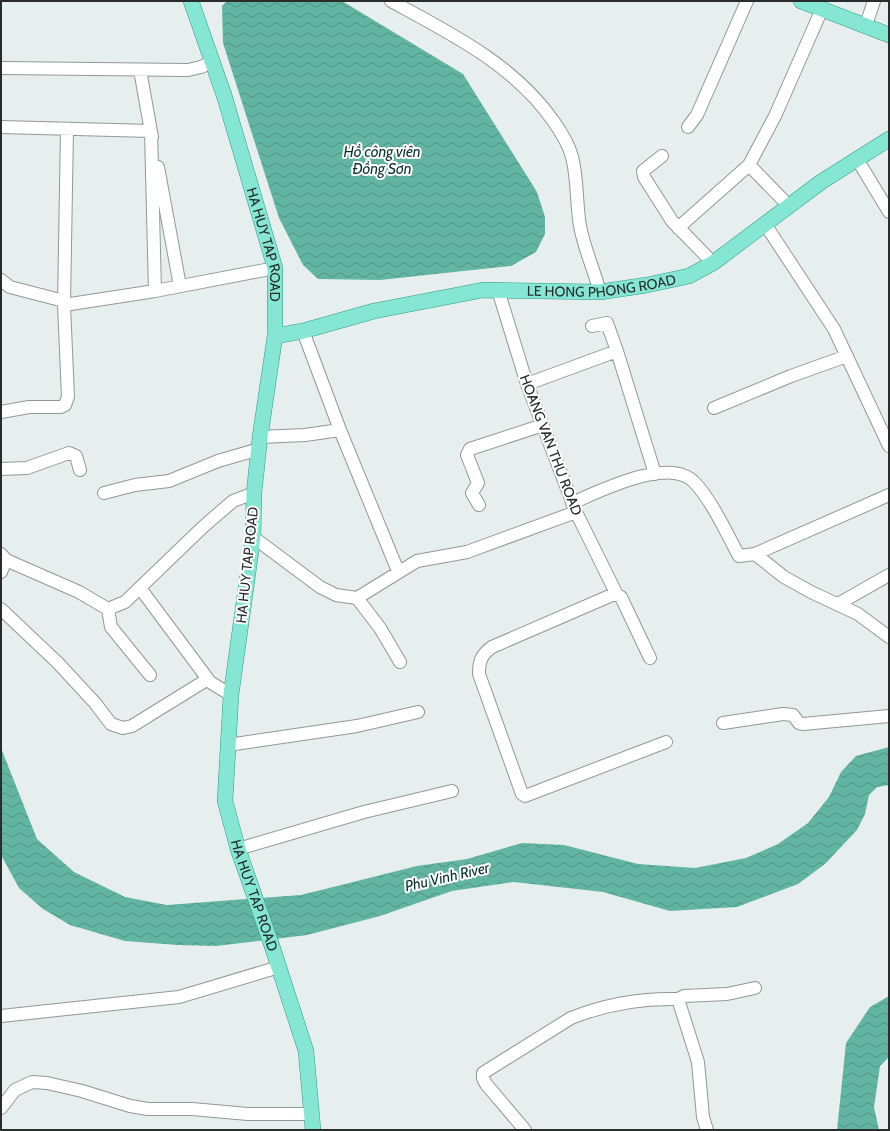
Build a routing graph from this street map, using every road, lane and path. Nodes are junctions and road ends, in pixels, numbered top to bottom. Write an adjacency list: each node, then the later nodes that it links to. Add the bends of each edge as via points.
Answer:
1 (191, 1): 9 (main road, HA HUY TAP ROAD)
2 (391, 1): 30 (street, via 457,37 494,62 541,103 560,130 572,155 580,224)
3 (747, 1): 13 (street, via 697,115)
4 (801, 1): 6 (main road)
5 (874, 1): 7 (street)
6 (822, 9): 7 (main road); 19 (street, via 775,116)
7 (866, 25): 8 (main road)
8 (889, 35)
9 (212, 62): 11 (street, via 188,70); 25 (main road, HA HUY TAP ROAD)
10 (1, 68): 11 (street)
11 (140, 70): 15 (street)
12 (1, 127): 14 (street)
13 (688, 127)
14 (67, 129): 15 (street); 31 (street)
15 (151, 131): 27 (street); 29 (street)
16 (889, 139): 18 (main road, LE HONG PHONG ROAD)
17 (662, 156): 23 (street, via 643,172)
18 (857, 159): 20 (main road, LE HONG PHONG ROAD); 21 (street)
19 (749, 165): 20 (street); 23 (street)
20 (789, 206): 22 (main road, LE HONG PHONG ROAD)
21 (889, 212)
22 (765, 224): 24 (main road, LE HONG PHONG ROAD); 36 (street, via 834,329)
23 (678, 228): 24 (street)
24 (713, 263): 30 (main road, LE HONG PHONG ROAD, via 689,276)
25 (275, 268): 27 (street); 34 (main road, HA HUY TAP ROAD)
26 (1, 280): 31 (street, via 10,287)
27 (180, 286): 29 (street)
28 (498, 290): 30 (main road, LE HONG PHONG ROAD); 33 (main road, LE HONG PHONG ROAD, via 483,290 374,311); 37 (street, HOANG VAN THU ROAD)
29 (155, 291): 31 (street)
30 (600, 292)
31 (64, 303): 39 (street, via 67,401 61,407 29,407)
32 (592, 326): 35 (street, via 607,323)
33 (303, 331): 34 (main road, LE HONG PHONG ROAD); 41 (street)
34 (275, 336): 42 (main road, HA HUY TAP ROAD)
35 (617, 351): 37 (street); 46 (street)
36 (847, 356): 38 (street); 43 (street)
37 (527, 384): 40 (street, HOANG VAN THU ROAD)
38 (714, 408)
39 (1, 412)
40 (543, 424): 50 (street, via 470,449 467,455 478,483 472,493); 51 (street, HOANG VAN THU ROAD)
41 (340, 430): 42 (street); 55 (street)
42 (260, 443): 47 (street, via 169,481 135,485); 48 (main road, HA HUY TAP ROAD)
43 (889, 446)
44 (1, 469): 45 (street, via 27,468 69,453 76,456)
45 (80, 470)
46 (655, 474): 51 (street, via 629,479); 53 (street, via 680,473 693,481 702,491 738,556)
47 (104, 493)
48 (254, 493): 52 (main road, HA HUY TAP ROAD); 58 (street, via 233,501)
49 (889, 495): 53 (street)
50 (479, 505)
51 (574, 507): 55 (street, via 467,552 417,561); 59 (street, HOANG VAN THU ROAD)
52 (253, 537): 60 (street, via 320,587 336,595); 69 (main road, HA HUY TAP ROAD)
53 (756, 554): 61 (street, via 784,577)
54 (4, 557): 56 (street); 63 (street, via 79,592)
55 (398, 571): 60 (street)
56 (1, 572)
57 (889, 575): 61 (street)
58 (140, 588): 63 (street, via 125,602); 68 (street)
59 (617, 595): 65 (street, HOANG VAN THU ROAD, via 622,597); 73 (street, via 492,647 479,660 482,687 522,794 525,796)
60 (357, 598): 66 (street, via 383,633)
61 (838, 604): 64 (street, via 858,614)
62 (1, 609): 68 (street, via 58,663 112,724 119,728 132,726)
63 (108, 609): 67 (street, via 111,627)
64 (889, 637)
65 (650, 658)
66 (400, 662)
67 (150, 675)
68 (208, 679): 69 (street)
69 (231, 695): 74 (main road, HA HUY TAP ROAD)
70 (418, 712): 74 (street, via 358,726)
71 (889, 716): 72 (street, via 803,724 793,715 783,714)
72 (723, 723)
73 (666, 742)
74 (228, 745): 76 (main road, HA HUY TAP ROAD, via 225,801)
75 (452, 791): 76 (street, via 364,812)
76 (238, 849): 77 (main road, HA HUY TAP ROAD)
77 (279, 967): 80 (street, via 179,997); 82 (main road, HA HUY TAP ROAD, via 306,1051)
78 (756, 988): 79 (street, via 727,994 684,996)
79 (678, 999): 84 (street, via 655,998 627,1002 571,1018 484,1073 486,1084); 85 (street, via 698,1062 703,1117)
80 (1, 1016)
81 (1, 1108): 82 (street, via 15,1090 32,1082 82,1091 148,1109)
82 (312, 1114): 83 (main road, HA HUY TAP ROAD)
83 (313, 1130)
84 (525, 1130)
85 (707, 1130)

